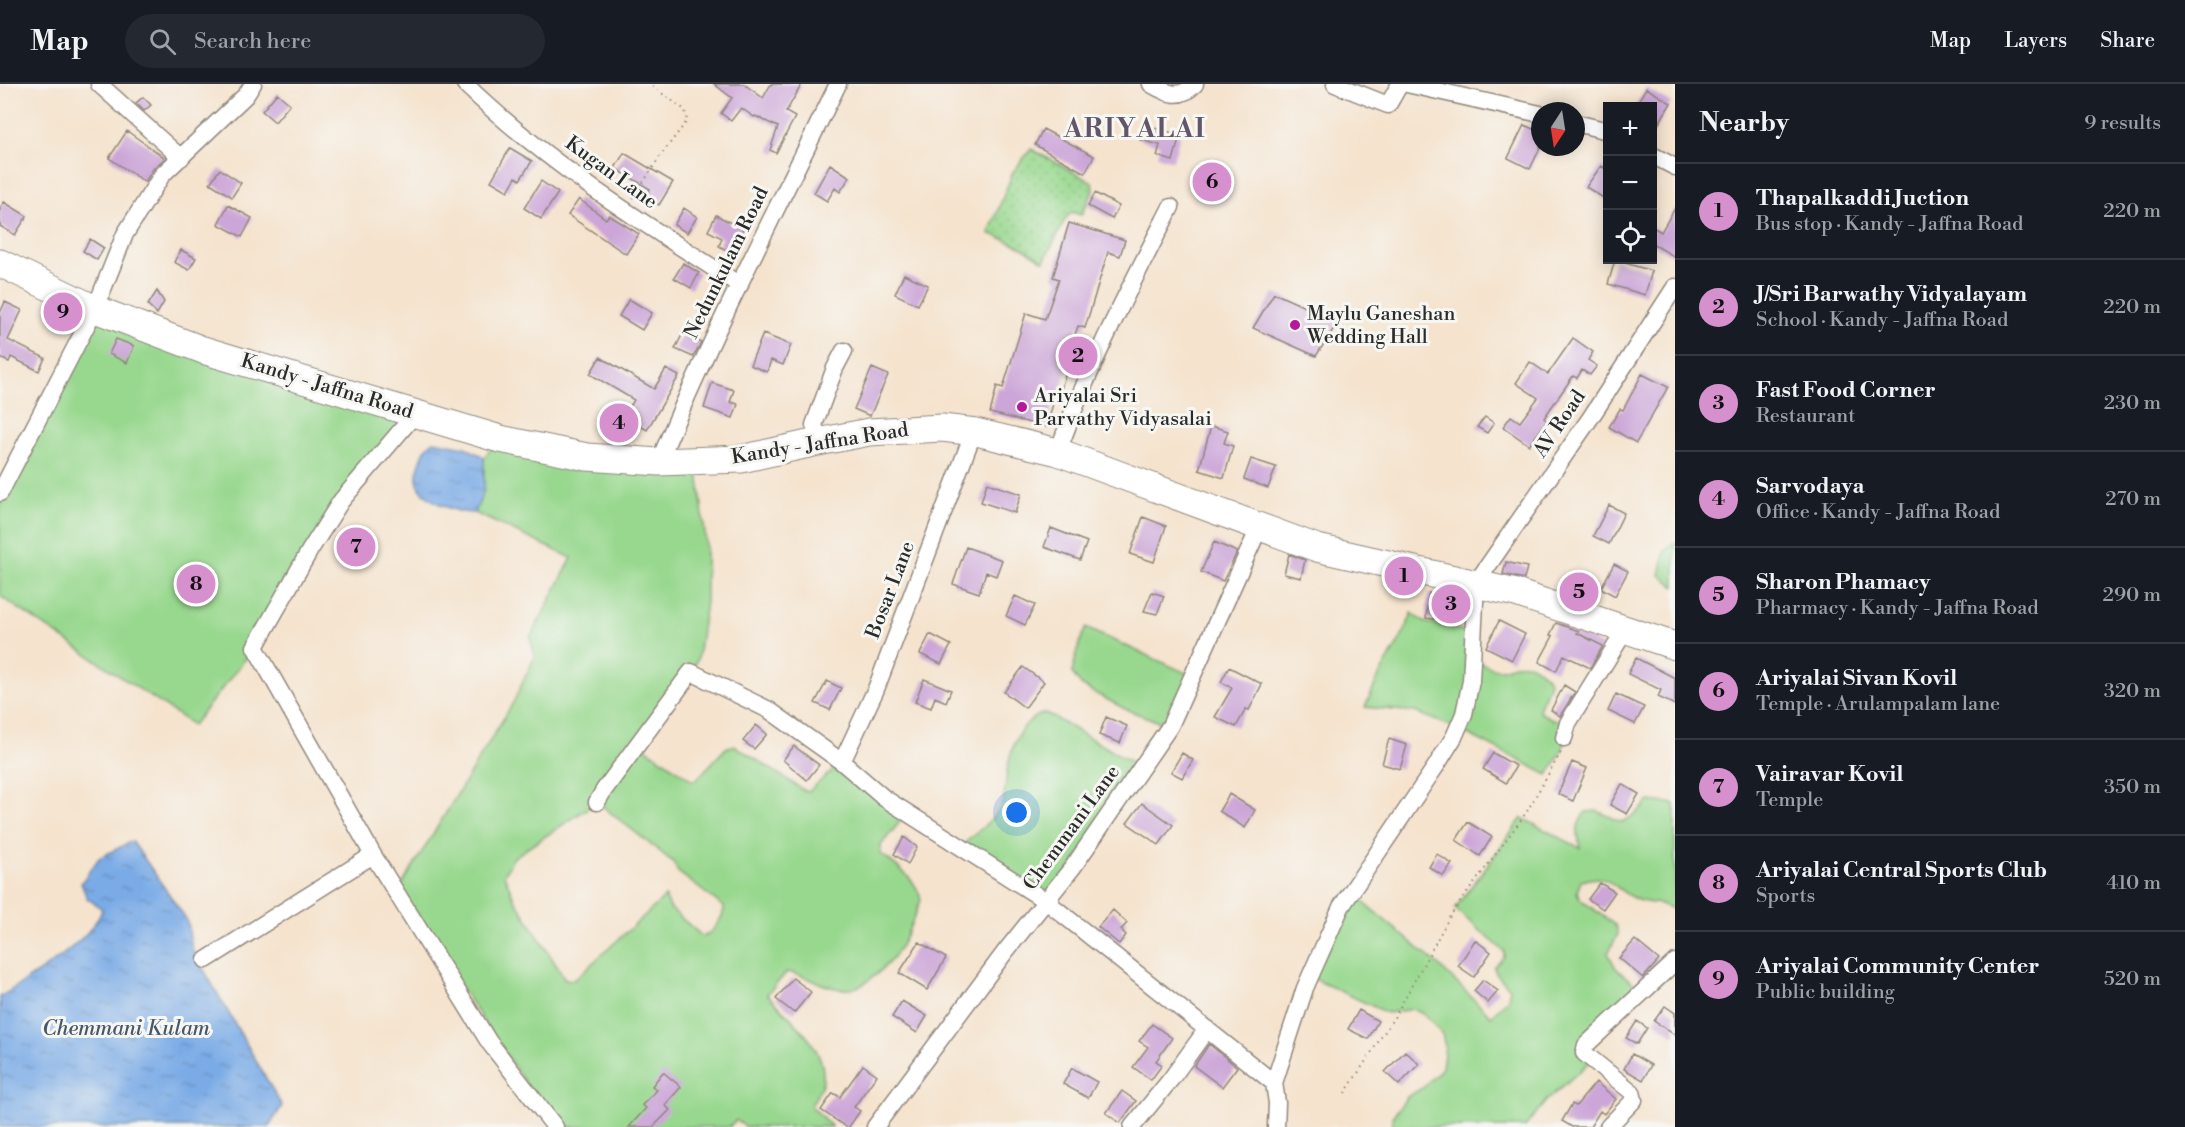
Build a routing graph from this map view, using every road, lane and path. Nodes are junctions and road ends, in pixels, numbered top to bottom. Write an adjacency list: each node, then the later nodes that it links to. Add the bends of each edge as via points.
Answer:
1 (99, 84): 15 (street)
2 (253, 84): 15 (street)
3 (465, 84): 18 (street, Kugan Lane, via 494,112)
4 (649, 84): 18 (path, via 685,110 687,121)
5 (838, 84): 20 (street, Nedunkulam Road)
6 (1151, 84): 7 (street, via 1175,95 1187,92)
7 (1195, 84)
8 (1335, 84): 9 (street, via 1388,105)
9 (1400, 84)
10 (1407, 84): 11 (street)
11 (1531, 112)
12 (1585, 125): 13 (street)
13 (1603, 130)
14 (1655, 156): 16 (street)
15 (181, 158): 22 (street, via 162,175 125,234)
16 (1675, 167)
17 (1171, 207): 27 (street, via 1093,364)
18 (626, 212): 20 (street, Kugan Lane)
19 (0, 263): 22 (highway, Kandy - Jaffna Road)
20 (740, 285): 28 (street, Nedunkulam Road, via 686,395)
21 (1675, 287): 31 (street, AV Road)
22 (95, 309): 24 (highway, Kandy - Jaffna Road, via 203,350); 29 (street)
23 (844, 351): 26 (street, via 814,425)
24 (415, 414): 28 (highway, Kandy - Jaffna Road, via 500,439 577,455); 37 (street, via 341,501 255,647)
25 (974, 432): 26 (highway, Kandy - Jaffna Road, via 914,429); 27 (highway, Kandy - Jaffna Road); 35 (street, Bosar Lane, via 876,689)
26 (820, 441): 28 (highway, Kandy - Jaffna Road, via 741,459)
27 (1058, 452): 30 (highway, Kandy - Jaffna Road)
28 (659, 462)
29 (0, 493)
30 (1259, 528): 31 (highway, Kandy - Jaffna Road, via 1383,565); 38 (street, Chemmani Lane, via 1170,726)
31 (1476, 583): 32 (highway, Kandy - Jaffna Road); 42 (street, via 1471,681 1464,714 1436,766 1341,908 1305,988)
32 (1626, 629): 33 (highway, Kandy - Jaffna Road); 34 (street, via 1568,723)
33 (1675, 646)
34 (1563, 738): 43 (path, via 1562,751 1526,813 1450,916 1395,1016)
35 (842, 762): 36 (street, via 769,710 692,672); 38 (street, via 884,798)
36 (597, 802)
37 (373, 855): 39 (street); 44 (street, via 489,1042)
38 (1046, 901): 41 (street); 45 (street, Chemmani Lane)
39 (206, 960)
40 (1675, 962): 48 (street, via 1586,1045 1584,1053 1632,1092 1634,1100)
41 (1207, 1029): 42 (street); 46 (street)
42 (1274, 1083): 47 (street, via 1278,1103)
43 (1345, 1093)
44 (555, 1127)
45 (875, 1127)
46 (1132, 1127)
47 (1276, 1127)
48 (1608, 1127)

